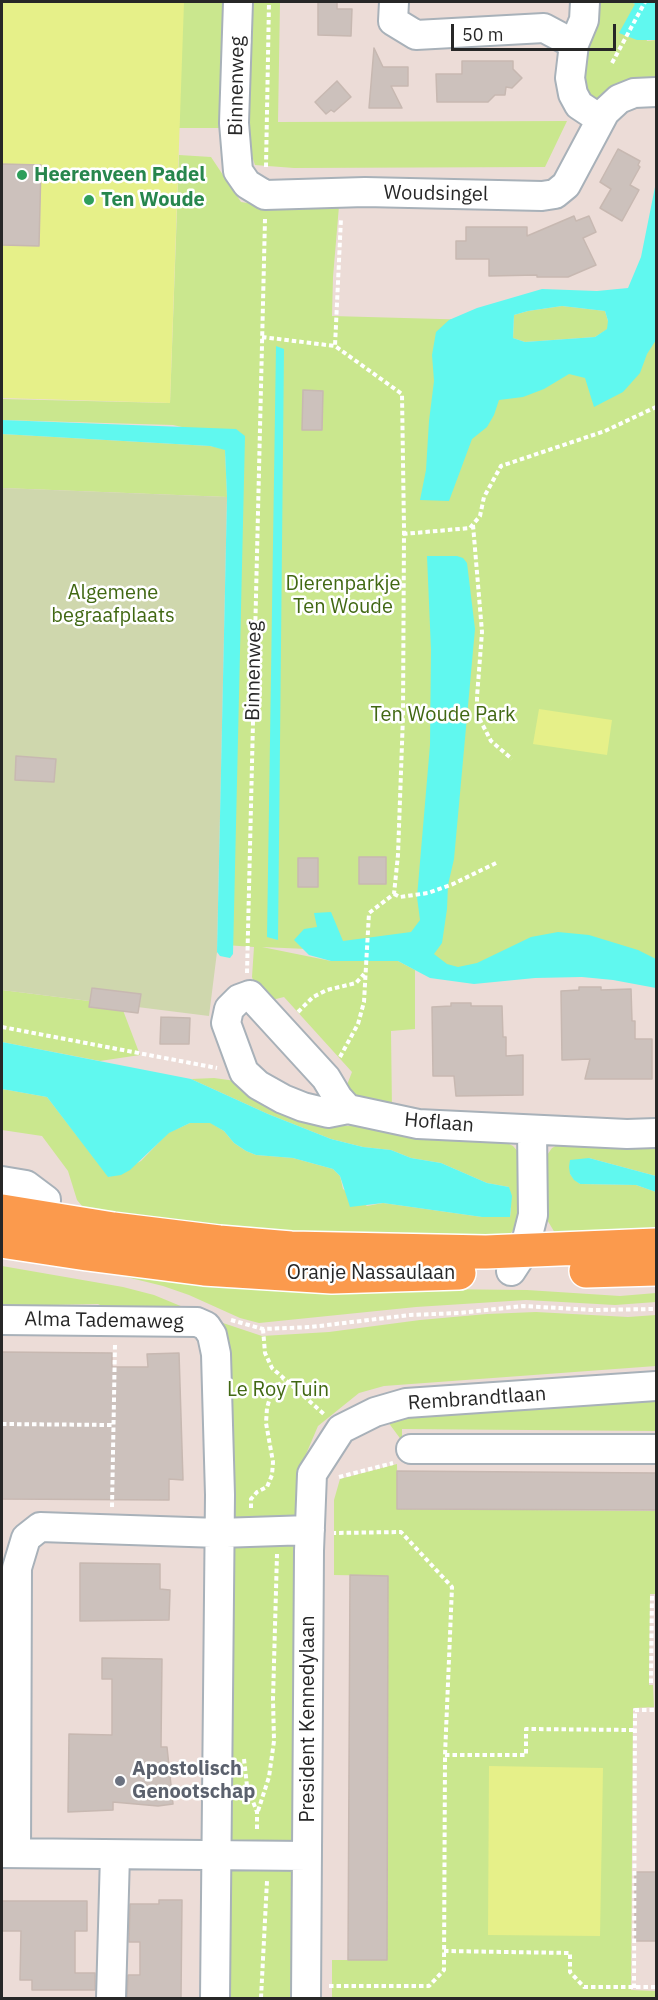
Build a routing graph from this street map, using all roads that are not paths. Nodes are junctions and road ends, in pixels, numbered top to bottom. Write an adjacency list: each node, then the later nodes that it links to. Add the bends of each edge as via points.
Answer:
1 (238, 2): 7 (street, Binnenweg, via 234,123 238,171 247,184)
2 (394, 2): 4 (street, via 393,21 416,35 544,28)
3 (585, 2): 4 (street, via 584,20)
4 (574, 44): 6 (street, via 570,78 573,94 579,105)
5 (657, 92): 6 (street, Woudsingel, via 634,93 619,99)
6 (600, 119): 7 (street, Woudsingel, via 566,185 555,194 342,193)
7 (265, 183)
8 (348, 1110): 8 (street, Hoflaan, via 328,1113 303,1107 258,1085 244,1072 226,1023 229,1009 250,995 326,1078); 9 (street, Hoflaan, via 418,1124)
9 (532, 1130): 10 (street, Hoflaan); 16 (street, via 533,1215)
10 (657, 1133)
11 (2, 1181): 13 (street, via 26,1185 46,1200)
12 (2, 1210): 13 (main road, Oranje Nassaulaan)
13 (44, 1218): 14 (street, Oranje Nassaulaan); 16 (main road, Oranje Nassaulaan, via 291,1248 406,1251)
14 (9, 1242): 16 (main road, Oranje Nassaulaan, via 204,1269 332,1277)
15 (657, 1245): 16 (main road, Oranje Nassaulaan)
16 (518, 1261): 17 (main road, Oranje Nassaulaan)
17 (657, 1269)
18 (2, 1320): 23 (street, Alma Tademaweg, via 197,1322 206,1326 216,1354)
19 (657, 1386): 22 (street, Rembrandtlaan, via 406,1403 375,1412 341,1429 312,1473)
20 (657, 1449): 21 (street)
21 (404, 1456)
22 (320, 1532): 23 (street); 27 (street, President Kennedylaan)
23 (219, 1533): 24 (street, via 40,1527 26,1539 17,1568); 26 (street)
24 (9, 1853): 25 (street)
25 (115, 1855): 26 (street); 29 (street)
26 (216, 1856): 27 (street, via 262,1869); 30 (street)
27 (307, 1856): 28 (street, President Kennedylaan)
28 (317, 1992)
29 (111, 1998)
30 (215, 1998)

